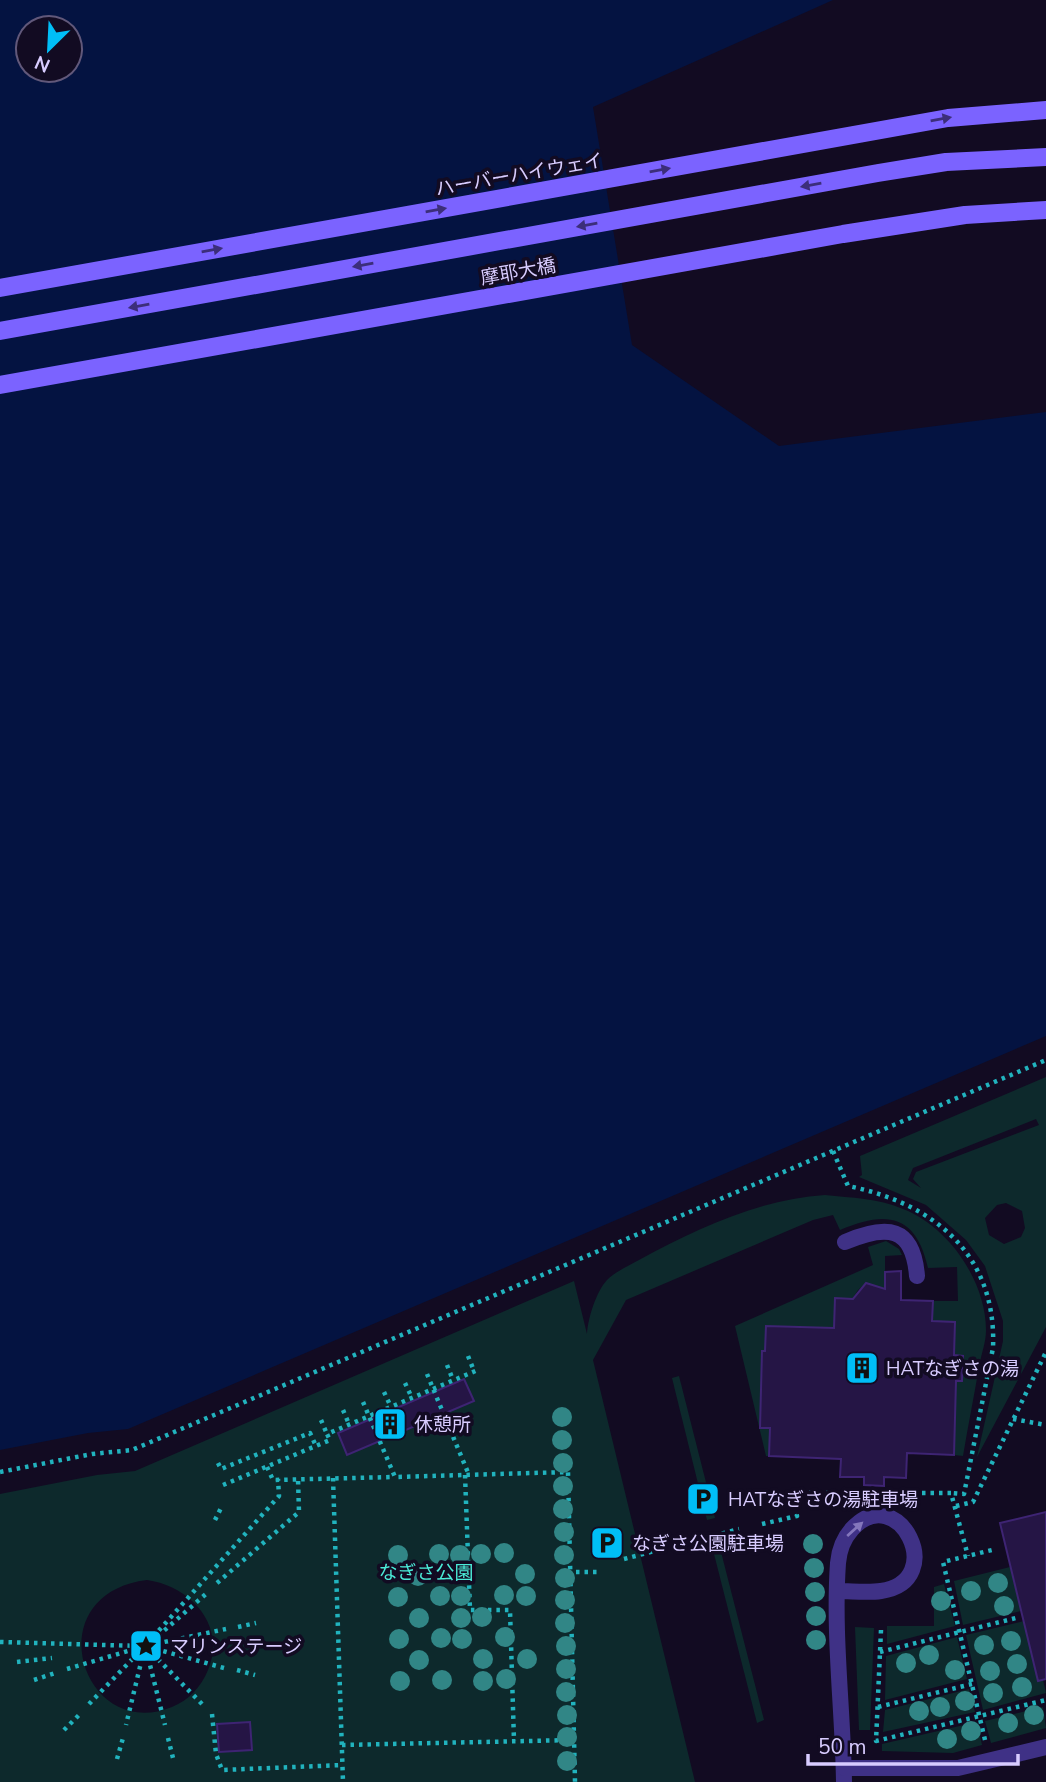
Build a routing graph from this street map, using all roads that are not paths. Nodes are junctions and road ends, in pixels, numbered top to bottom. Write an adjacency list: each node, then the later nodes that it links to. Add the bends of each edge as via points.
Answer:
1 (1046, 110): 4 (street, ハーバーハイウェイ, one-way to 1, via 948,118)
2 (1046, 158): 5 (street, one-way to 5, via 946,162 891,170)
3 (1046, 210): 6 (street, 摩耶大橋, via 965,215)
4 (0, 288)
5 (0, 331)
6 (0, 385)
7 (845, 1241): 8 (lane, via 882,1231 899,1235 915,1255)
8 (917, 1276)
9 (838, 1591): 9 (lane, one-way to 9, via 842,1544 853,1528 869,1518 885,1516 899,1523 910,1535 915,1552 911,1572 900,1584 882,1591); 11 (lane, via 835,1738)
10 (1046, 1747): 11 (lane, via 958,1768)
11 (844, 1775)

